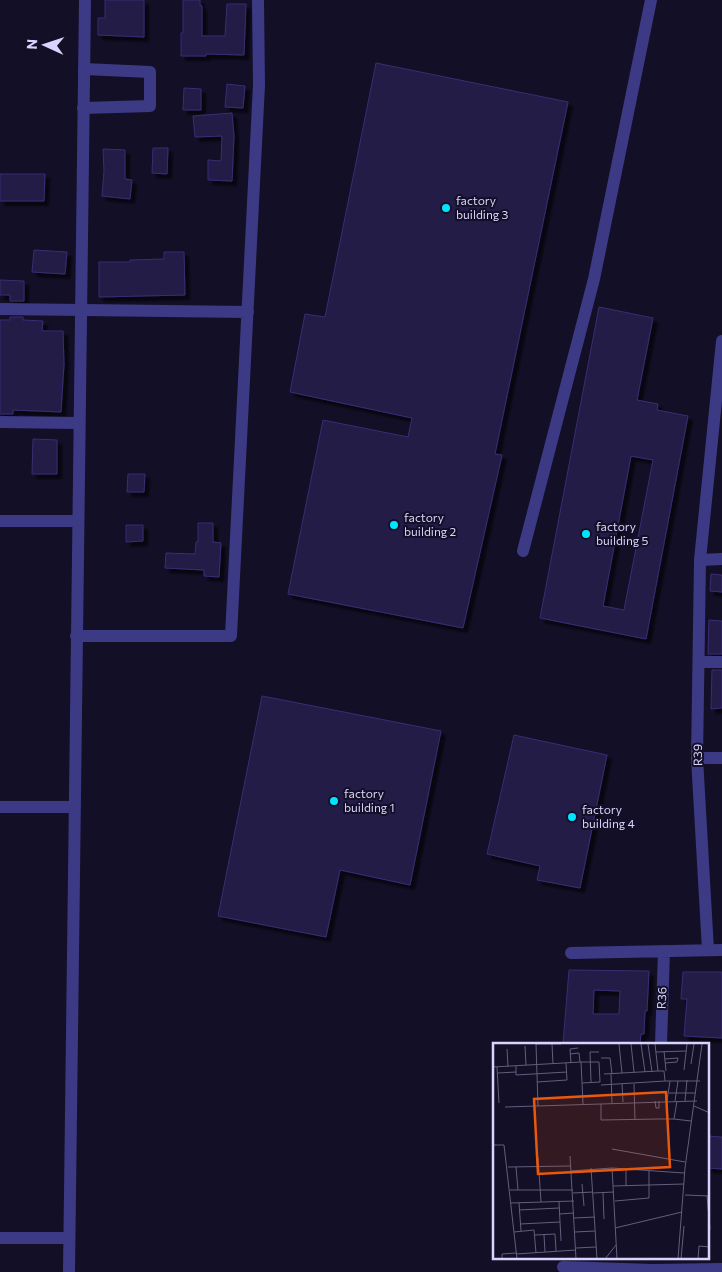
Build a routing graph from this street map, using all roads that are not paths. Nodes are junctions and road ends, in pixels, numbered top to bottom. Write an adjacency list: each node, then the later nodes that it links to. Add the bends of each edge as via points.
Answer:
1 (85, 0): 4 (street)
2 (258, 0): 8 (street, via 259,85)
3 (651, 0): 15 (street, via 594,279)
4 (84, 69): 5 (street); 5 (street, via 150,72 150,106)
5 (83, 108): 7 (street)
6 (0, 309): 7 (street)
7 (80, 310): 8 (street); 11 (street)
8 (248, 312): 18 (street, via 231,636)
9 (722, 341): 12 (street, R39)
10 (0, 422): 11 (street)
11 (78, 423): 13 (street)
12 (718, 423): 17 (street, R39)
13 (77, 521): 14 (street); 18 (street)
14 (0, 522)
15 (523, 551)
16 (722, 559): 17 (street)
17 (700, 560): 19 (street, R39)
18 (76, 636): 24 (street)
19 (698, 662): 20 (street); 21 (street, R39)
20 (722, 662)
21 (697, 758): 22 (street); 25 (street, R39)
22 (722, 758)
23 (0, 807): 24 (street)
24 (74, 808): 31 (street)
25 (708, 950): 26 (street); 27 (street)
26 (722, 950)
27 (664, 951): 28 (street); 29 (street, R36)
28 (571, 953)
29 (661, 1043)
30 (0, 1238): 31 (street)
31 (69, 1238): 35 (street)
32 (563, 1267): 33 (street)
33 (652, 1267): 34 (street)
34 (722, 1269)
35 (69, 1272)

